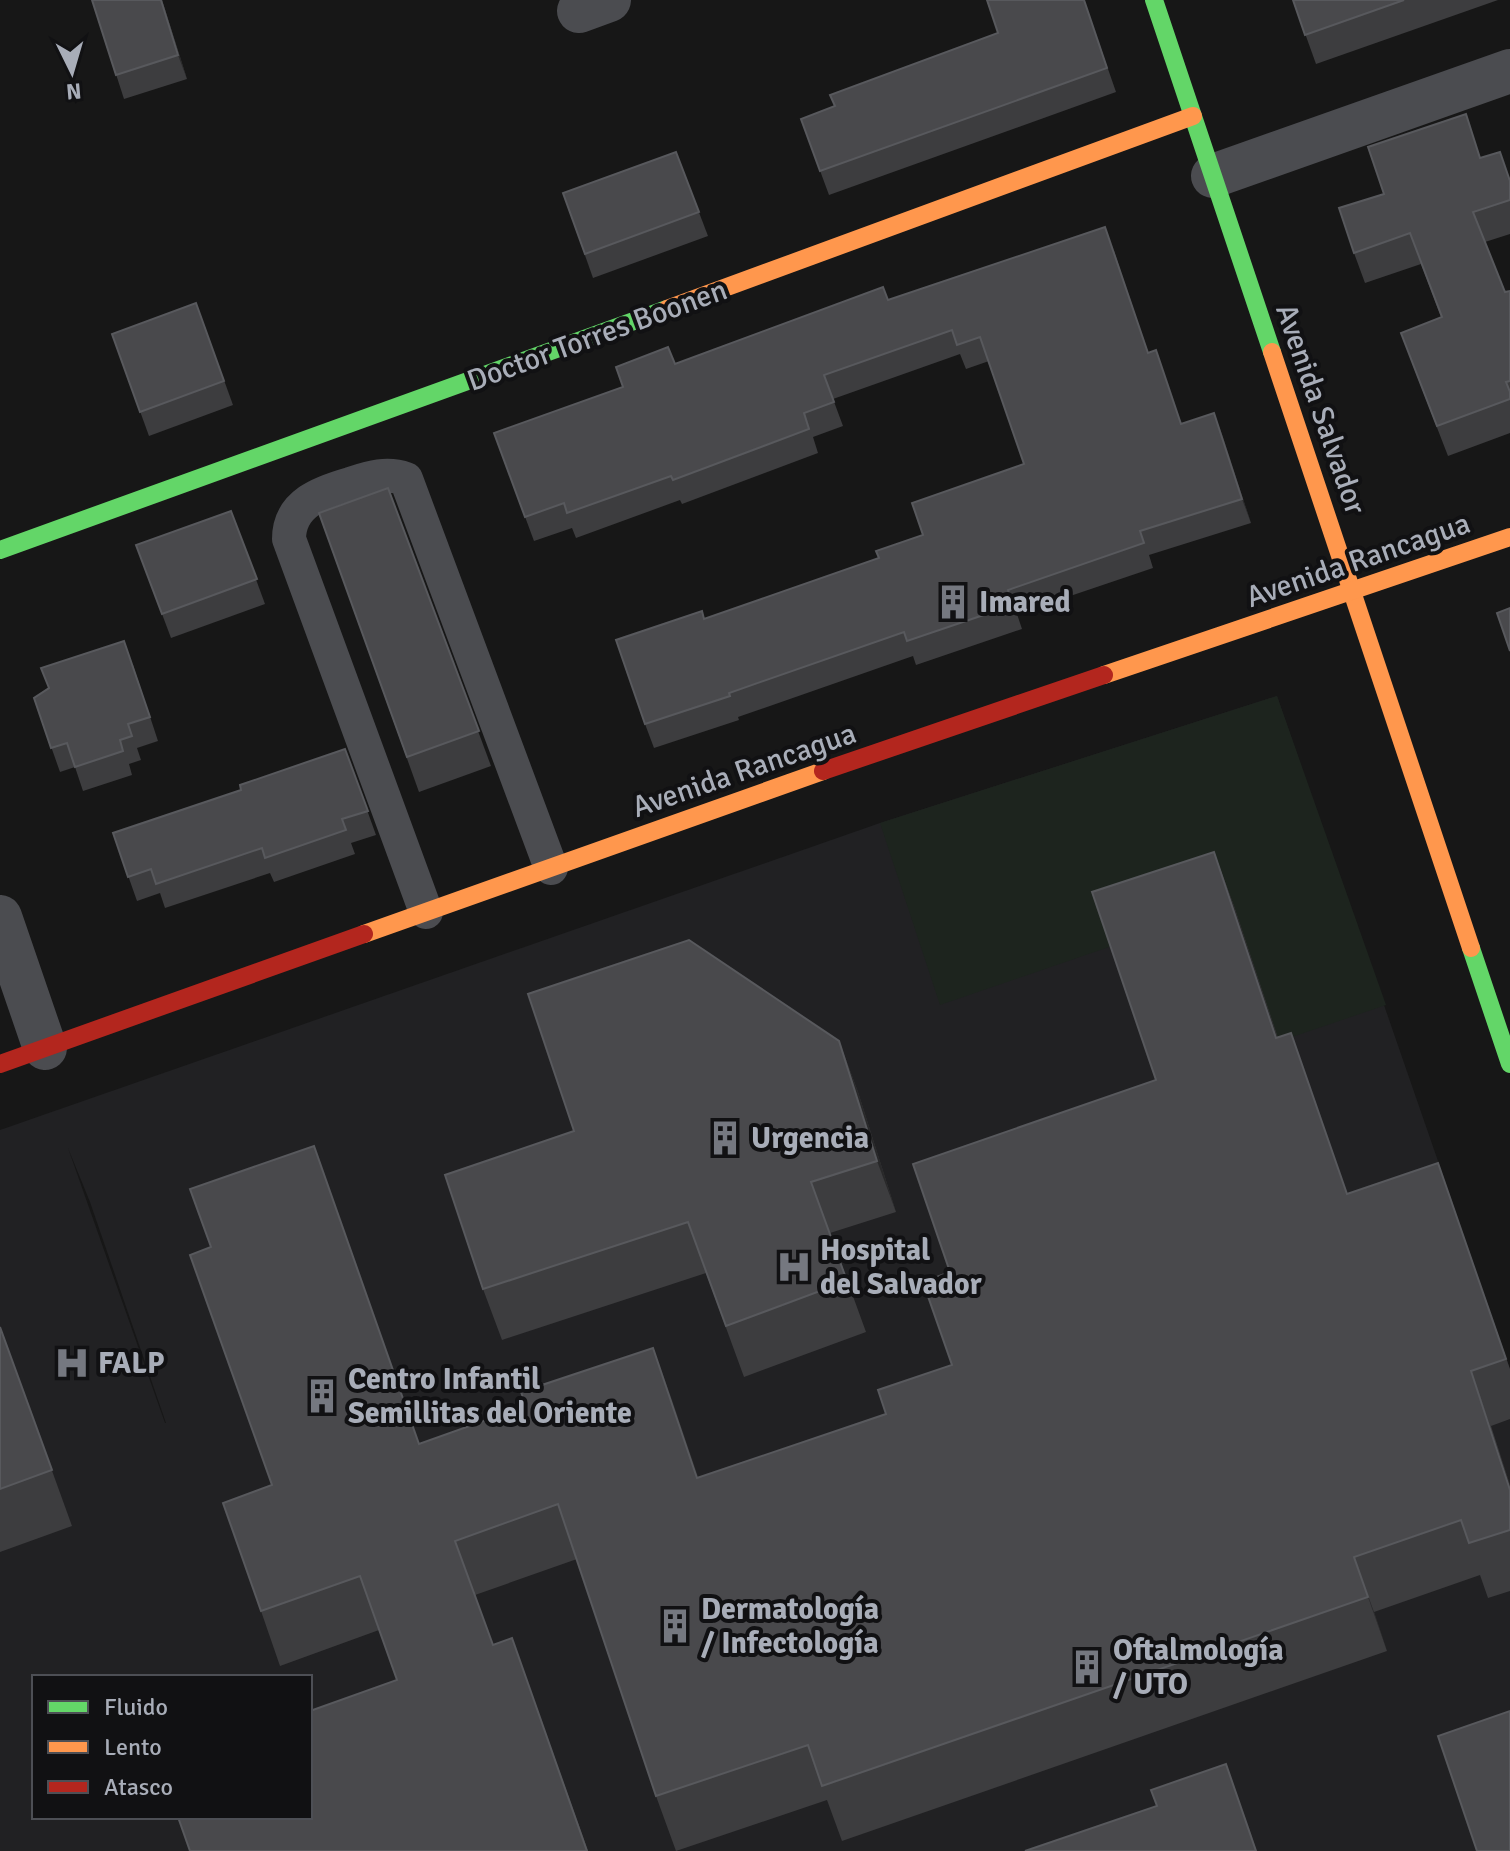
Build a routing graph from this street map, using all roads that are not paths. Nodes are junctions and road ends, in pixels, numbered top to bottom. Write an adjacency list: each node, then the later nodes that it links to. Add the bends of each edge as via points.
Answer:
1 (1154, 0): 3 (main road, Avenida Salvador)
2 (1510, 71): 4 (street)
3 (1193, 116): 4 (main road, Avenida Salvador); 6 (main road, Doctor Torres Boonen)
4 (1213, 176): 7 (main road, Avenida Salvador)
5 (1510, 537): 7 (main road, Avenida Rancagua)
6 (0, 550)
7 (1353, 591): 8 (main road, Avenida Rancagua); 13 (main road, Avenida Salvador)
8 (551, 868): 9 (main road, Avenida Rancagua); 9 (lane, via 406,479 384,475 321,493 297,513 289,539)
9 (426, 912): 11 (main road, Avenida Rancagua)
10 (0, 917): 11 (street)
11 (45, 1048): 12 (main road, Avenida Rancagua)
12 (0, 1064)
13 (1510, 1064)

